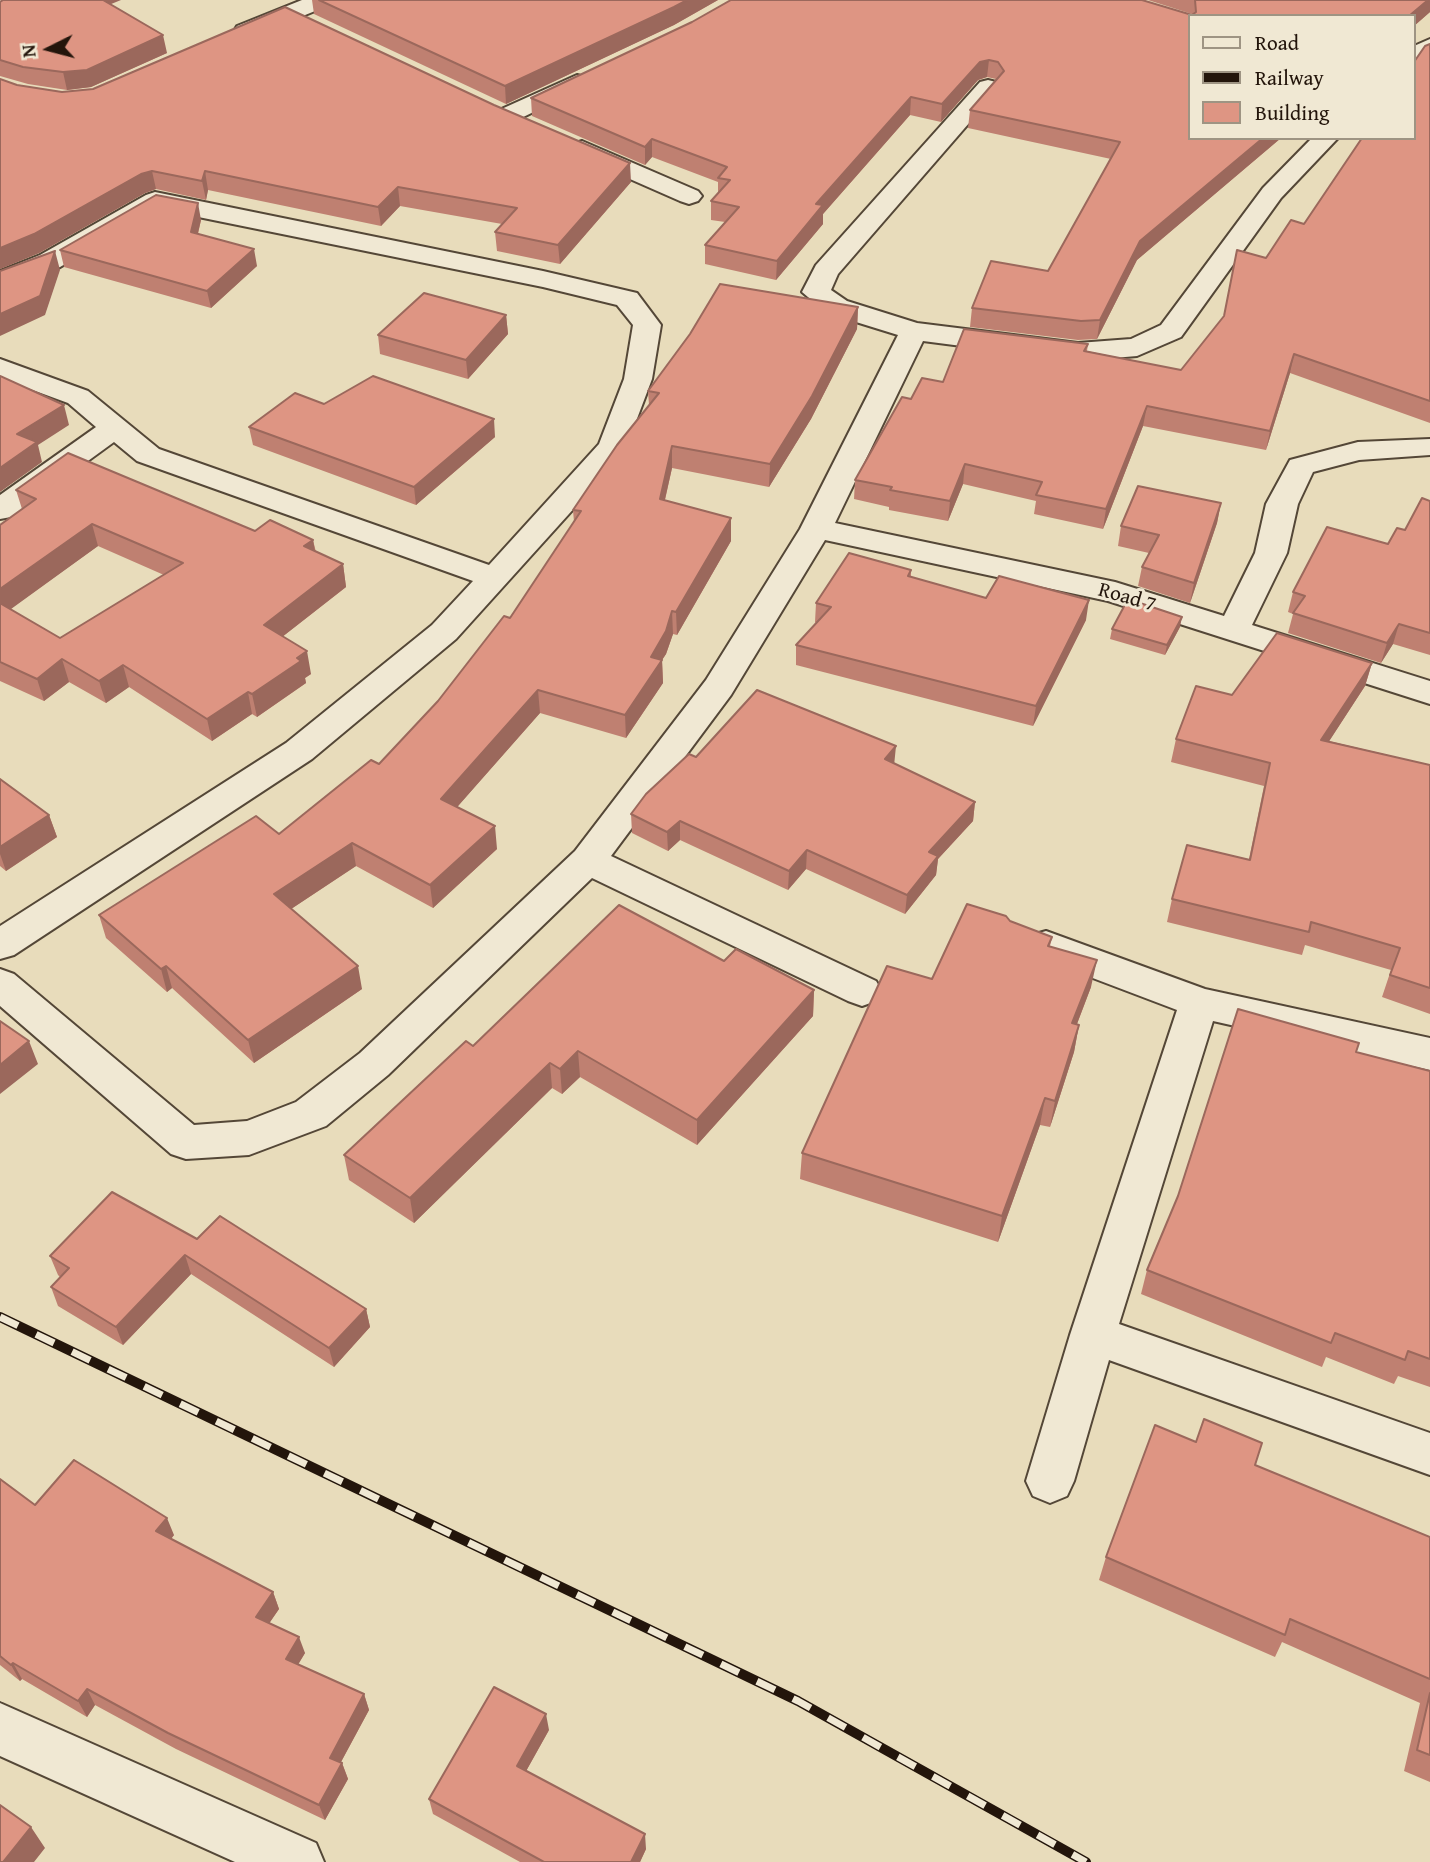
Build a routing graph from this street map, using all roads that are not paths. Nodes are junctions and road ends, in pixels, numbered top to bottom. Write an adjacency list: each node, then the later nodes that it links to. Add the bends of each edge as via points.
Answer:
1 (322, 0): 2 (street)
2 (288, 13): 3 (street); 4 (street)
3 (323, 30)
4 (229, 37)
5 (595, 74): 8 (street)
6 (988, 87): 14 (street, via 826,271 816,292 837,307)
7 (484, 105): 8 (street)
8 (506, 116): 9 (street)
9 (531, 126)
10 (555, 137): 12 (street)
11 (1324, 140): 14 (street, via 1272,193 1171,331 1137,348 1078,352)
12 (689, 196)
13 (0, 281): 20 (street, via 50,261 155,200 627,299 647,325 638,379 613,447)
14 (914, 331): 19 (street)
15 (0, 368): 16 (street, via 78,397)
16 (115, 427): 18 (street); 20 (street, via 148,455)
17 (1428, 440): 21 (street, via 1301,466 1282,504 1271,553)
18 (0, 510)
19 (816, 529): 21 (street, Road 7, via 1115,592); 23 (street, via 719,687)
20 (495, 578): 25 (street, via 444,632 299,751)
21 (1233, 630): 22 (street, Road 7)
22 (1430, 693)
23 (588, 860): 26 (street, via 373,1064 311,1114 250,1138 187,1142); 27 (street)
24 (1021, 936): 28 (street)
25 (0, 946)
26 (0, 984)
27 (862, 992)
28 (1199, 1003): 29 (street); 30 (street)
29 (1430, 1054)
30 (1093, 1335): 31 (street); 32 (street)
31 (1430, 1454)
32 (1050, 1481)
33 (0, 1729): 34 (street)
34 (297, 1862)

